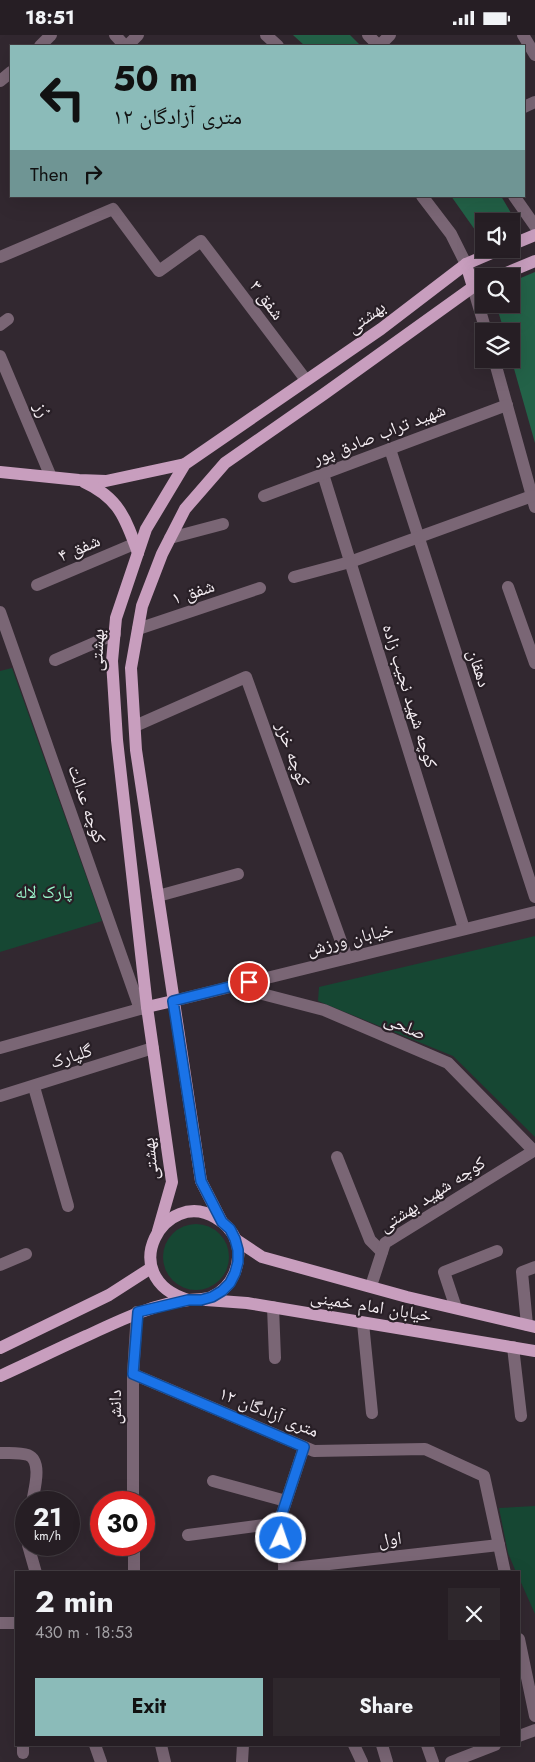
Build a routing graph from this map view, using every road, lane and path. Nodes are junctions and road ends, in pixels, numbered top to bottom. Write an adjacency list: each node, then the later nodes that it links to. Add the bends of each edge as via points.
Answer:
1 (51, 35): 8 (street)
2 (115, 35): 9 (street)
3 (138, 35): 10 (street)
4 (266, 35): 11 (street)
5 (368, 35): 12 (street)
6 (390, 35): 13 (street)
7 (523, 35): 14 (street)
8 (41, 45)
9 (125, 45)
10 (127, 45)
11 (277, 45)
12 (378, 45)
13 (380, 45)
14 (535, 55)
15 (10, 73): 16 (street)
16 (0, 81)
17 (423, 197): 25 (street, via 451,234)
18 (515, 197): 19 (street)
19 (535, 226)
20 (535, 235): 21 (main road)
21 (520, 241)
22 (0, 257): 31 (street, شفق ۳, via 113,209 159,271 201,241)
23 (480, 258): 25 (main road, بهشتی)
24 (535, 261): 26 (main road)
25 (466, 264): 27 (main road); 31 (main road, بهشتی, via 381,329)
26 (518, 268)
27 (475, 279)
28 (475, 288): 43 (main road, بهشتی, via 225,463 185,509)
29 (0, 356): 37 (street, رُز)
30 (497, 368): 32 (street)
31 (306, 380): 34 (main road, بهشتی)
32 (507, 405): 33 (street, شهید تراب صادق پور); 40 (street)
33 (390, 449): 36 (street, شهید تراب صادق پور); 42 (street, دهقان)
34 (185, 464): 38 (main road, via 106,481); 44 (main road, بهشتی)
35 (0, 472): 37 (main road)
36 (323, 474): 39 (street, شهید تراب صادق پور); 45 (street, کوچه شهید نجیب زاده)
37 (51, 477): 38 (main road)
38 (79, 480): 44 (main road, via 95,487 120,510)
39 (264, 496)
40 (534, 501): 42 (street)
41 (223, 524): 43 (street)
42 (419, 537): 45 (street); 58 (street, دهقان)
43 (170, 538): 51 (main road, بهشتی, via 142,606)
44 (136, 548): 47 (street, شفق ۴); 52 (main road, بهشتی, via 116,618)
45 (350, 562): 46 (street); 60 (street, کوچه شهید نجیب زاده)
46 (294, 577)
47 (37, 585)
48 (508, 587): 54 (street)
49 (260, 588): 51 (street, شفق ۱)
50 (0, 612): 64 (street, کوچه عدالت)
51 (138, 629): 55 (main road, بهشتی, via 130,668)
52 (115, 634): 53 (street); 64 (main road, بهشتی, via 112,661 117,740)
53 (55, 660)
54 (535, 663)
55 (135, 726): 57 (main road, بهشتی); 61 (street, کوچه خزر, via 246,677)
56 (238, 874): 57 (street)
57 (158, 896): 63 (main road, بهشتی)
58 (535, 897)
59 (535, 912): 60 (street, خیابان ورزش)
60 (464, 929): 61 (street, خیابان ورزش)
61 (348, 958): 62 (street, خیابان ورزش)
62 (233, 986): 63 (street, خیابان ورزش); 69 (street, صلحی, via 324,1010 448,1063)
63 (173, 1001): 64 (main road); 72 (main road, بهشتی, via 201,1181)
64 (144, 1008): 65 (street); 66 (main road, بهشتی)
65 (0, 1048)
66 (153, 1048): 67 (street, گلپارک); 73 (main road, بهشتی, via 172,1182)
67 (34, 1087): 68 (street, گلپارک); 71 (street)
68 (0, 1096)
69 (534, 1150): 76 (street, کوچه شهید بهشتی, via 385,1243)
70 (337, 1157): 76 (street, via 370,1239)
71 (68, 1206)
72 (222, 1222): 73 (main road, via 212,1215 188,1213 176,1216); 74 (main road)
73 (158, 1231): 80 (main road, via 152,1243)
74 (235, 1239): 81 (main road, خیابان امام خمینی, via 262,1257); 82 (main road, via 238,1262 230,1283 212,1297)
75 (497, 1251): 84 (street, via 444,1272)
76 (382, 1252): 81 (street, کوچه شهید بهشتی)
77 (26, 1254): 78 (street)
78 (0, 1265)
79 (535, 1267): 87 (street, via 522,1271)
80 (151, 1268): 82 (main road, via 165,1289 176,1296); 88 (main road, via 109,1295)
81 (371, 1286): 84 (main road, خیابان امام خمینی)
82 (194, 1300): 83 (main road, خیابان امام خمینی); 85 (main road, خیابان امام خمینی)
83 (273, 1307): 86 (main road, خیابان امام خمینی); 91 (street)
84 (456, 1308): 87 (main road, خیابان امام خمینی)
85 (138, 1312): 92 (street, دانش); 93 (main road, خیابان امام خمینی)
86 (363, 1323): 89 (main road, خیابان امام خمینی); 94 (street)
87 (531, 1326)
88 (0, 1347)
89 (512, 1347): 90 (main road, خیابان امام خمینی); 95 (street)
90 (535, 1351)
91 (275, 1358)
92 (133, 1374): 96 (street, ۱۲ متری آزادگان); 100 (street, دانش)
93 (0, 1376)
94 (372, 1413)
95 (521, 1416)
96 (304, 1447): 101 (street); 104 (street, ۱۲ متری آزادگان, via 314,1451 425,1449 484,1476)
97 (0, 1453): 99 (street, via 33,1458 37,1465)
98 (213, 1481): 101 (street)
99 (34, 1491)
100 (133, 1491)
101 (286, 1501): 102 (street)
102 (279, 1523): 103 (street); 109 (street)
103 (188, 1535)
104 (499, 1545): 109 (street, اول); 110 (street)
105 (31, 1556): 107 (street)
106 (134, 1556): 108 (street)
107 (35, 1571)
108 (134, 1571)
109 (285, 1571)
110 (505, 1571)
111 (0, 1623): 112 (street)
112 (15, 1623)
113 (520, 1644): 114 (street)
114 (535, 1716)
115 (535, 1730): 116 (street)
116 (520, 1736)
117 (95, 1746): 125 (street)
118 (161, 1746): 126 (street)
119 (243, 1746): 127 (street)
120 (354, 1746): 128 (street)
121 (382, 1746): 129 (street)
122 (426, 1746): 130 (street)
123 (494, 1746): 124 (street)
124 (469, 1759): 131 (street)
125 (101, 1762)
126 (165, 1762)
127 (242, 1762)
128 (362, 1762)
129 (387, 1762)
130 (433, 1762)
131 (451, 1762)

